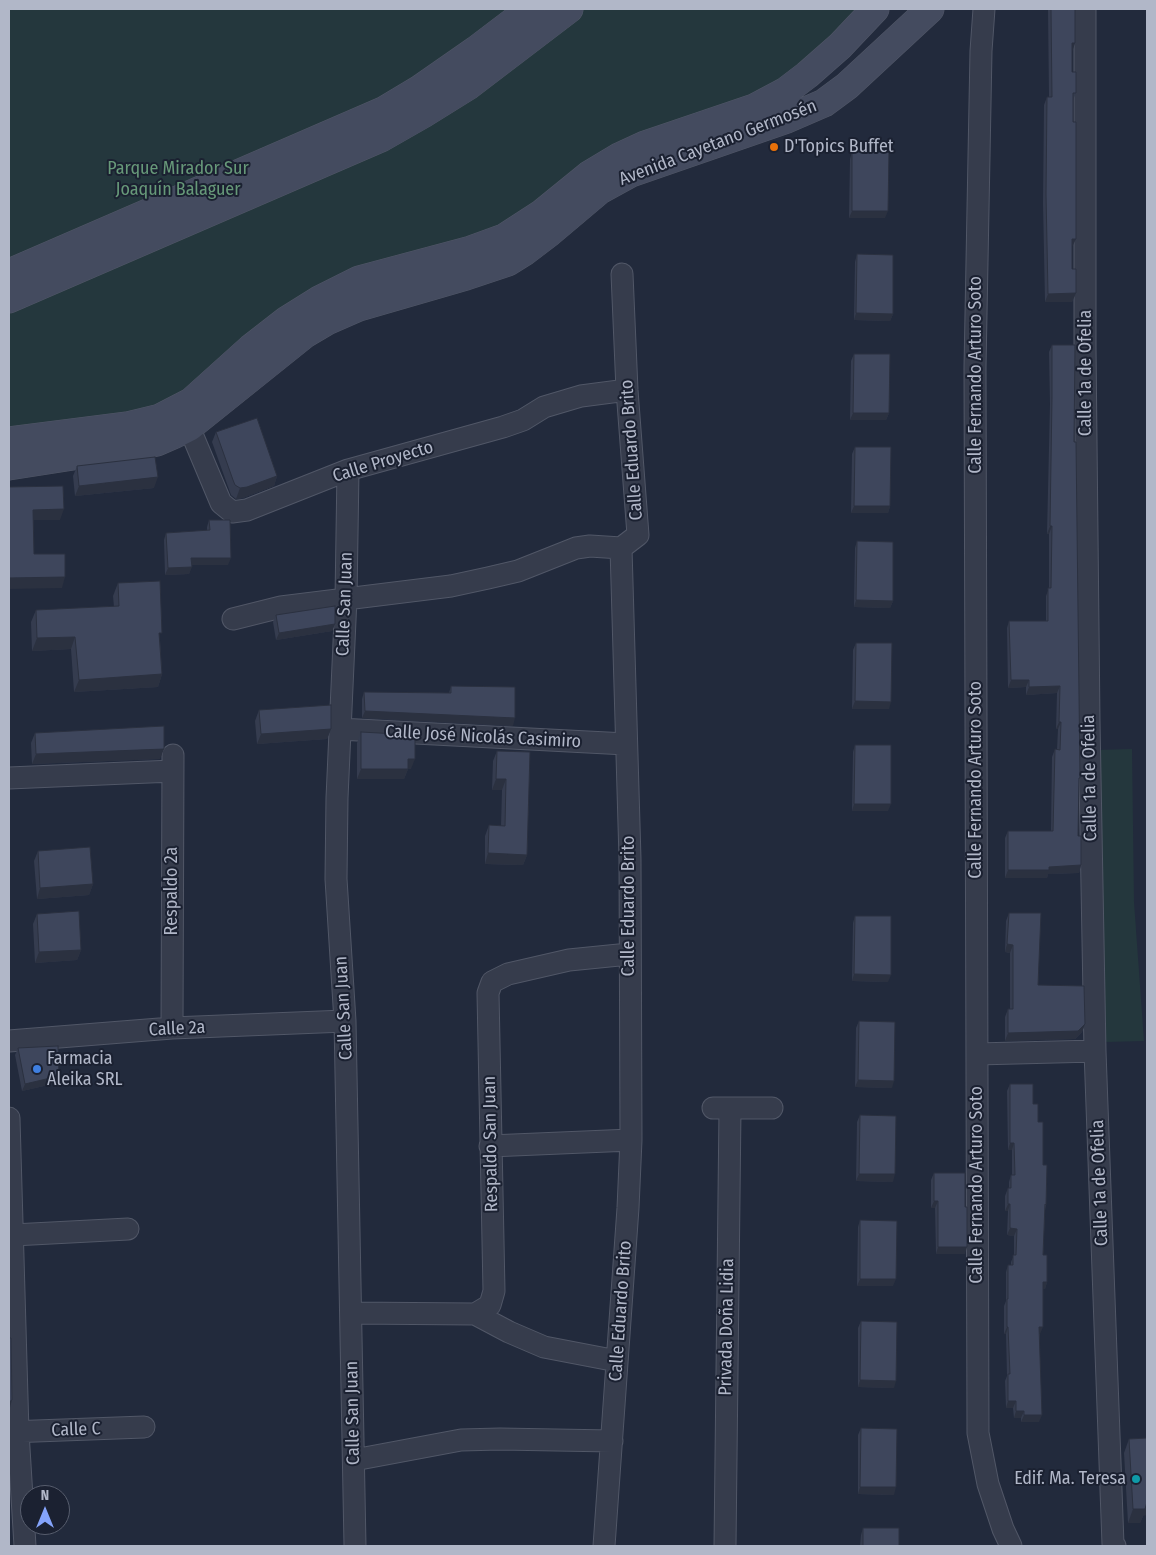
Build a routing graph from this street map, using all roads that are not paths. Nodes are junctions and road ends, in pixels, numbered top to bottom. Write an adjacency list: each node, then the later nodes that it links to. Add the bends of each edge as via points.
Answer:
1 (530, 9): 7 (street, via 476,50 385,110)
2 (569, 9): 9 (street, via 468,86 381,138)
3 (875, 9): 12 (street, Avenida Cayetano Germosén, via 840,46 786,91 754,108 619,157 588,175 541,214 504,238 359,280 319,300 251,348 191,402 160,418 127,426)
4 (930, 9): 11 (street, Avenida Cayetano Germosén, via 847,86 824,103 631,174 600,190 508,262 359,307 327,321 305,334)
5 (984, 9): 26 (street, Calle Fernando Arturo Soto, via 980,51 974,367)
6 (1085, 9): 25 (street, Calle 1a de Ofelia, via 1085,347)
7 (9, 273)
8 (622, 274): 10 (street, Calle Eduardo Brito)
9 (9, 299)
10 (627, 390): 14 (street, Calle Proyecto, via 582,396 544,407 503,427); 15 (street, Calle Eduardo Brito, via 638,535)
11 (189, 427): 13 (street, Avenida Cayetano Germosén, via 157,442); 14 (street, Calle Proyecto, via 221,503 232,512 247,510)
12 (9, 441)
13 (9, 466)
14 (348, 470): 16 (street, Calle San Juan)
15 (621, 548): 16 (street, via 576,548 518,571 488,578 451,586); 19 (street, Calle Eduardo Brito)
16 (346, 598): 17 (street, via 280,607); 18 (street, Calle San Juan)
17 (233, 619)
18 (340, 729): 19 (street, Calle José Nicolás Casimiro); 22 (street, Calle San Juan, via 336,880)
19 (626, 744): 21 (street, Calle Eduardo Brito)
20 (9, 778): 23 (street, Respaldo 2a, via 173,763)
21 (629, 954): 29 (street, Calle Eduardo Brito); 30 (street, Respaldo San Juan, via 569,960 508,974 492,982 488,993)
22 (346, 1022): 23 (street, Calle 2a); 34 (street, Calle San Juan)
23 (172, 1028): 24 (street, Calle 2a)
24 (9, 1041)
25 (1095, 1051): 26 (street); 46 (street, Calle 1a de Ofelia)
26 (977, 1054): 45 (street, Calle Fernando Arturo Soto, via 978,1433 988,1484)
27 (772, 1108): 44 (street, Privada Doña Lidia, via 721,1108)
28 (9, 1118): 31 (street)
29 (631, 1140): 30 (street); 36 (street, Calle Eduardo Brito)
30 (490, 1146): 35 (street, Respaldo San Juan, via 494,1291 490,1305)
31 (10, 1162): 33 (street)
32 (128, 1229): 33 (street)
33 (13, 1235): 38 (street)
34 (352, 1313): 35 (street); 40 (street, Calle San Juan)
35 (474, 1314): 36 (street, via 544,1347)
36 (618, 1361): 39 (street, Calle Eduardo Brito)
37 (144, 1427): 38 (street, Calle C)
38 (13, 1432): 41 (street)
39 (612, 1441): 40 (street, via 461,1440); 43 (street, Calle Eduardo Brito)
40 (354, 1460): 42 (street, Calle San Juan)
41 (25, 1546)
42 (355, 1546)
43 (604, 1546)
44 (725, 1546)
45 (1011, 1546)
46 (1115, 1546)

